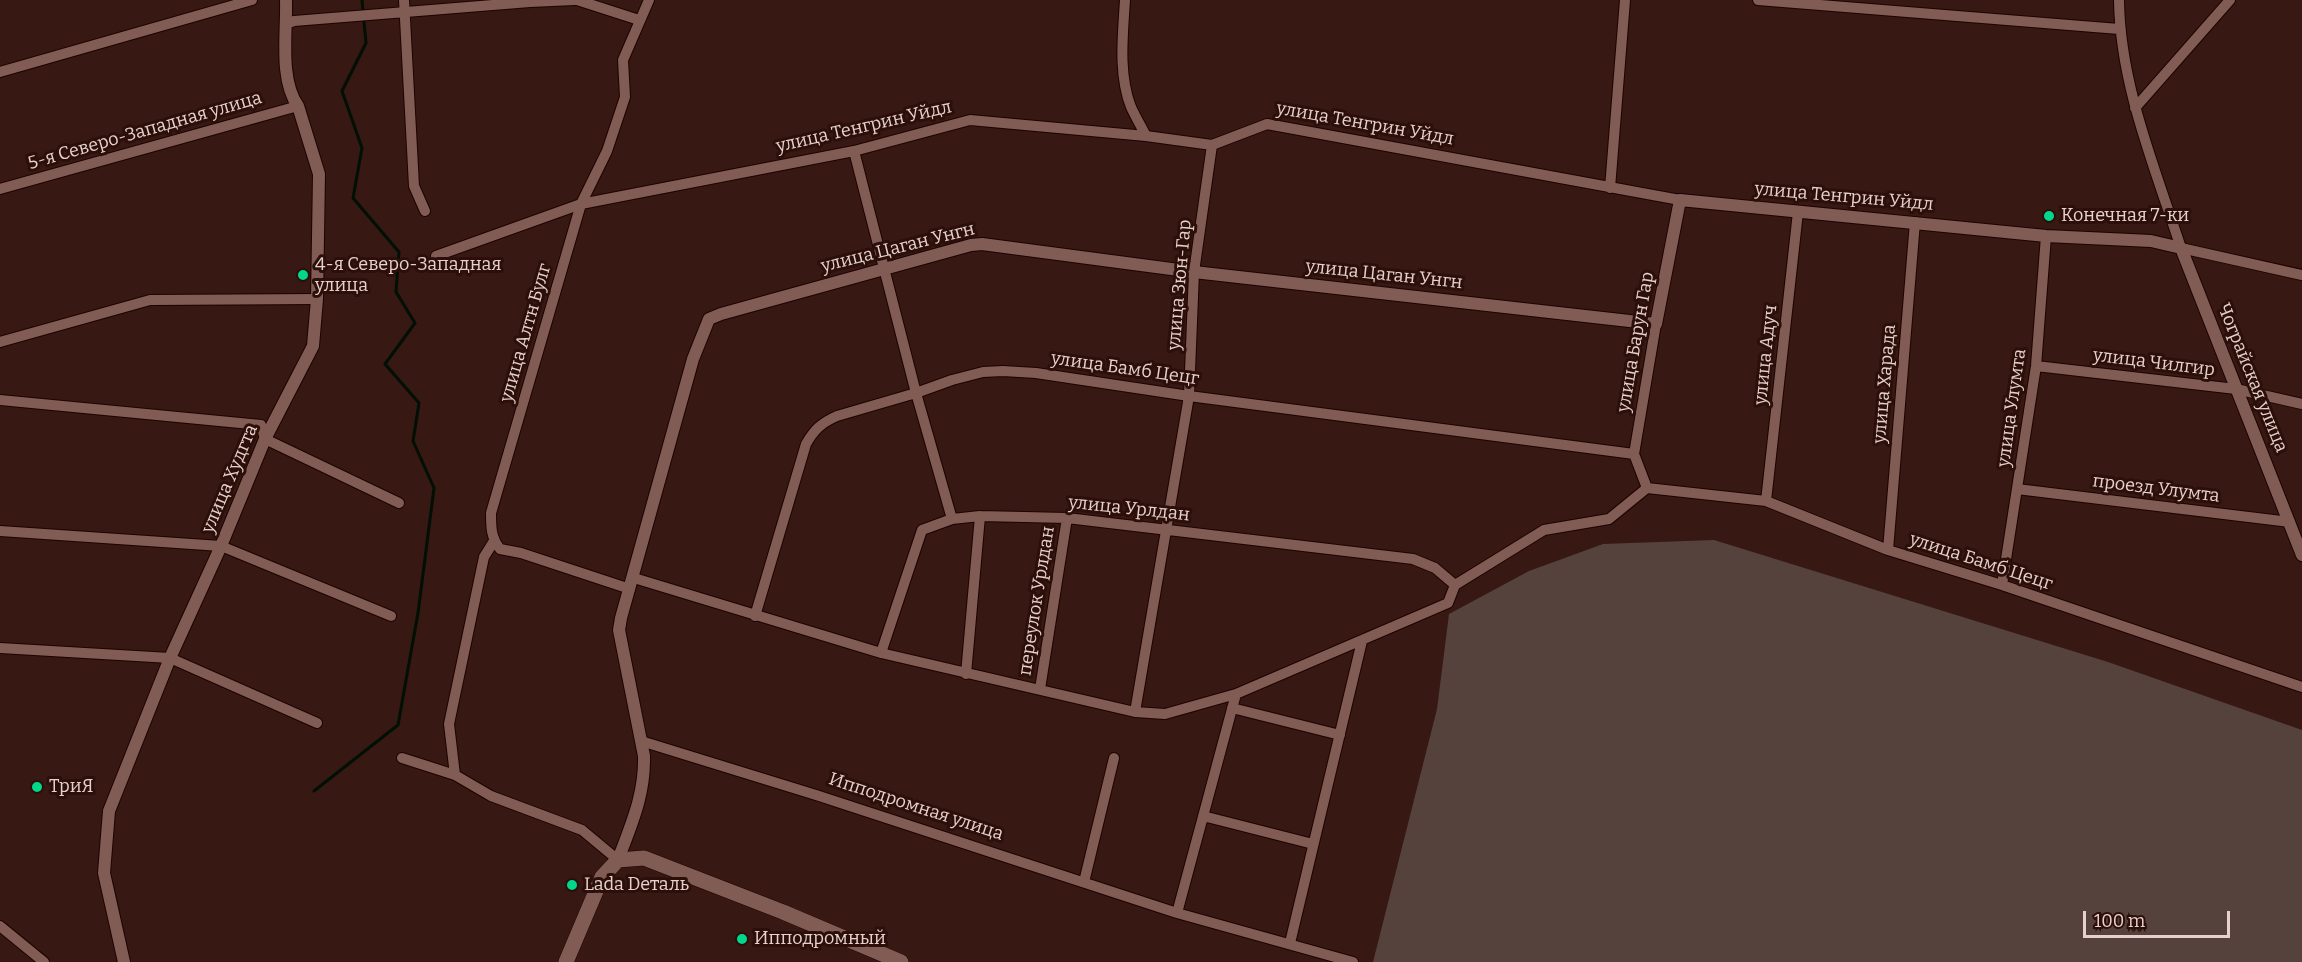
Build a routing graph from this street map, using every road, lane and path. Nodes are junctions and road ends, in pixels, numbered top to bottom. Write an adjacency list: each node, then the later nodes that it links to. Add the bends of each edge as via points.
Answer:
1 (252, 0): 16 (street)
2 (286, 0): 14 (street, улица Худгта)
3 (404, 0): 12 (street)
4 (576, 0): 11 (street); 13 (street)
5 (649, 0): 13 (street, улица Алтн Булг)
6 (1125, 0): 19 (street, via 1125,80 1131,105)
7 (1625, 0): 22 (street)
8 (1758, 0): 15 (street)
9 (2119, 0): 15 (street)
10 (2230, 0): 18 (street)
11 (530, 1): 12 (street)
12 (405, 12): 14 (street); 26 (street, via 414,186)
13 (639, 20): 25 (street, улица Алтн Булг, via 623,60 625,97 607,151)
14 (286, 24): 17 (street, улица Худгта, via 286,82)
15 (2120, 28): 18 (street)
16 (0, 72)
17 (298, 106): 23 (street, 5-я Северо-Западная улица); 35 (street, улица Худгта, via 319,174)
18 (2135, 108): 30 (street)
19 (1146, 136): 20 (street, улица Тенгрин Уйдл); 21 (street, улица Тенгрин Уйдл, via 970,120)
20 (1212, 145): 22 (street, улица Тенгрин Уйдл, via 1267,124); 33 (street, улица Зюн-Гар)
21 (854, 151): 25 (street, улица Тенгрин Уйдл); 32 (street)
22 (1610, 188): 24 (street, улица Тенгрин Уйдл)
23 (0, 189)
24 (1680, 200): 27 (street, улица Тенгрин Уйдл); 36 (street, улица Барун Гар)
25 (581, 204): 31 (street, улица Тенгрин Уйдл); 56 (street, улица Алтн Булг, via 491,513)
26 (425, 211)
27 (1798, 212): 28 (street, улица Тенгрин Уйдл); 48 (street, улица Адуч)
28 (1916, 222): 29 (street, улица Тенгрин Уйдл); 58 (street, улица Харада)
29 (2046, 236): 30 (street, улица Тенгрин Уйдл, via 2151,241); 38 (street, улица Улумта)
30 (2181, 248): 34 (street, улица Тенгрин Уйдл); 39 (street, Чограйская улица)
31 (436, 256)
32 (885, 267): 33 (street, улица Цаган Унгн, via 982,244); 40 (street); 60 (street, улица Цаган Унгн, via 709,319 693,359)
33 (1194, 272): 36 (street, улица Цаган Унгн); 41 (street, улица Зюн-Гар)
34 (2302, 275)
35 (317, 299): 37 (street, via 150,300); 44 (street, улица Худгта, via 313,346)
36 (1656, 324): 45 (street, улица Барун Гар)
37 (0, 342)
38 (2036, 366): 39 (street, улица Чилгир); 47 (street, улица Улумта)
39 (2236, 389): 43 (street, улица Чилгир); 53 (street, Чограйская улица)
40 (916, 393): 41 (street, улица Бамб Цецг, via 983,372 1003,371); 52 (street); 64 (street, улица Бамб Цецг, via 837,416 814,429 806,444)
41 (1189, 396): 45 (street, улица Бамб Цецг); 54 (street, улица Зюн-Гар)
42 (0, 400): 44 (street, via 261,426)
43 (2302, 404)
44 (266, 439): 49 (street); 57 (street, улица Худгта)
45 (1634, 454): 46 (street)
46 (1647, 488): 48 (street, улица Бамб Цецг); 61 (street, via 1609,519 1544,530)
47 (2017, 489): 53 (street, проезд Улумта); 62 (street, улица Улумта)
48 (1766, 501): 58 (street, улица Бамб Цецг)
49 (399, 503)
50 (980, 516): 51 (street, улица Урлдан); 52 (street, улица Урлдан); 69 (street)
51 (1067, 518): 54 (street, улица Урлдан); 71 (street, переулок Урлдан)
52 (952, 519): 67 (street, улица Урлдан, via 922,530)
53 (2290, 522): 59 (street, Чограйская улица)
54 (1167, 530): 61 (street, улица Урлдан, via 1413,558 1435,568); 74 (street, улица Зюн-Гар)
55 (0, 531): 57 (street)
56 (494, 541): 60 (street, via 500,549); 80 (street, via 484,557 448,724)
57 (221, 546): 63 (street); 68 (street, улица Худгта)
58 (1888, 550): 62 (street, улица Бамб Цецг)
59 (2302, 555)
60 (632, 584): 64 (street); 77 (street, улица Цаган Унгн, via 620,630)
61 (1455, 585): 65 (street, via 1448,603)
62 (2002, 585): 70 (street, улица Бамб Цецг)
63 (391, 616)
64 (755, 616): 67 (street)
65 (1362, 640): 72 (street); 76 (street)
66 (0, 648): 68 (street)
67 (881, 653): 69 (street)
68 (170, 658): 75 (street); 89 (street, улица Худгта, via 109,811 104,873)
69 (966, 674): 71 (street)
70 (2302, 687)
71 (1040, 689): 74 (street)
72 (1236, 693): 73 (street); 74 (street, via 1165,714)
73 (1232, 708): 76 (street); 81 (street)
74 (1135, 712)
75 (317, 723)
76 (1340, 735): 82 (street)
77 (641, 741): 83 (street, улица Цаган Унгн, via 645,756 643,792); 84 (street, Ипподромная улица)
78 (402, 758): 80 (street)
79 (1114, 758): 84 (street)
80 (455, 775): 83 (street, via 491,796 582,830)
81 (1203, 816): 82 (street); 85 (street)
82 (1314, 844): 87 (street)
83 (618, 860): 90 (main road, via 602,877); 91 (main road, via 644,858)
84 (1084, 882): 85 (street, Ипподромная улица)
85 (1177, 913): 87 (street, Ипподромная улица)
86 (0, 926): 88 (street)
87 (1290, 943): 92 (street, Ипподромная улица)
88 (44, 962)
89 (124, 962)
90 (566, 962)
91 (901, 962)
92 (1353, 962)

